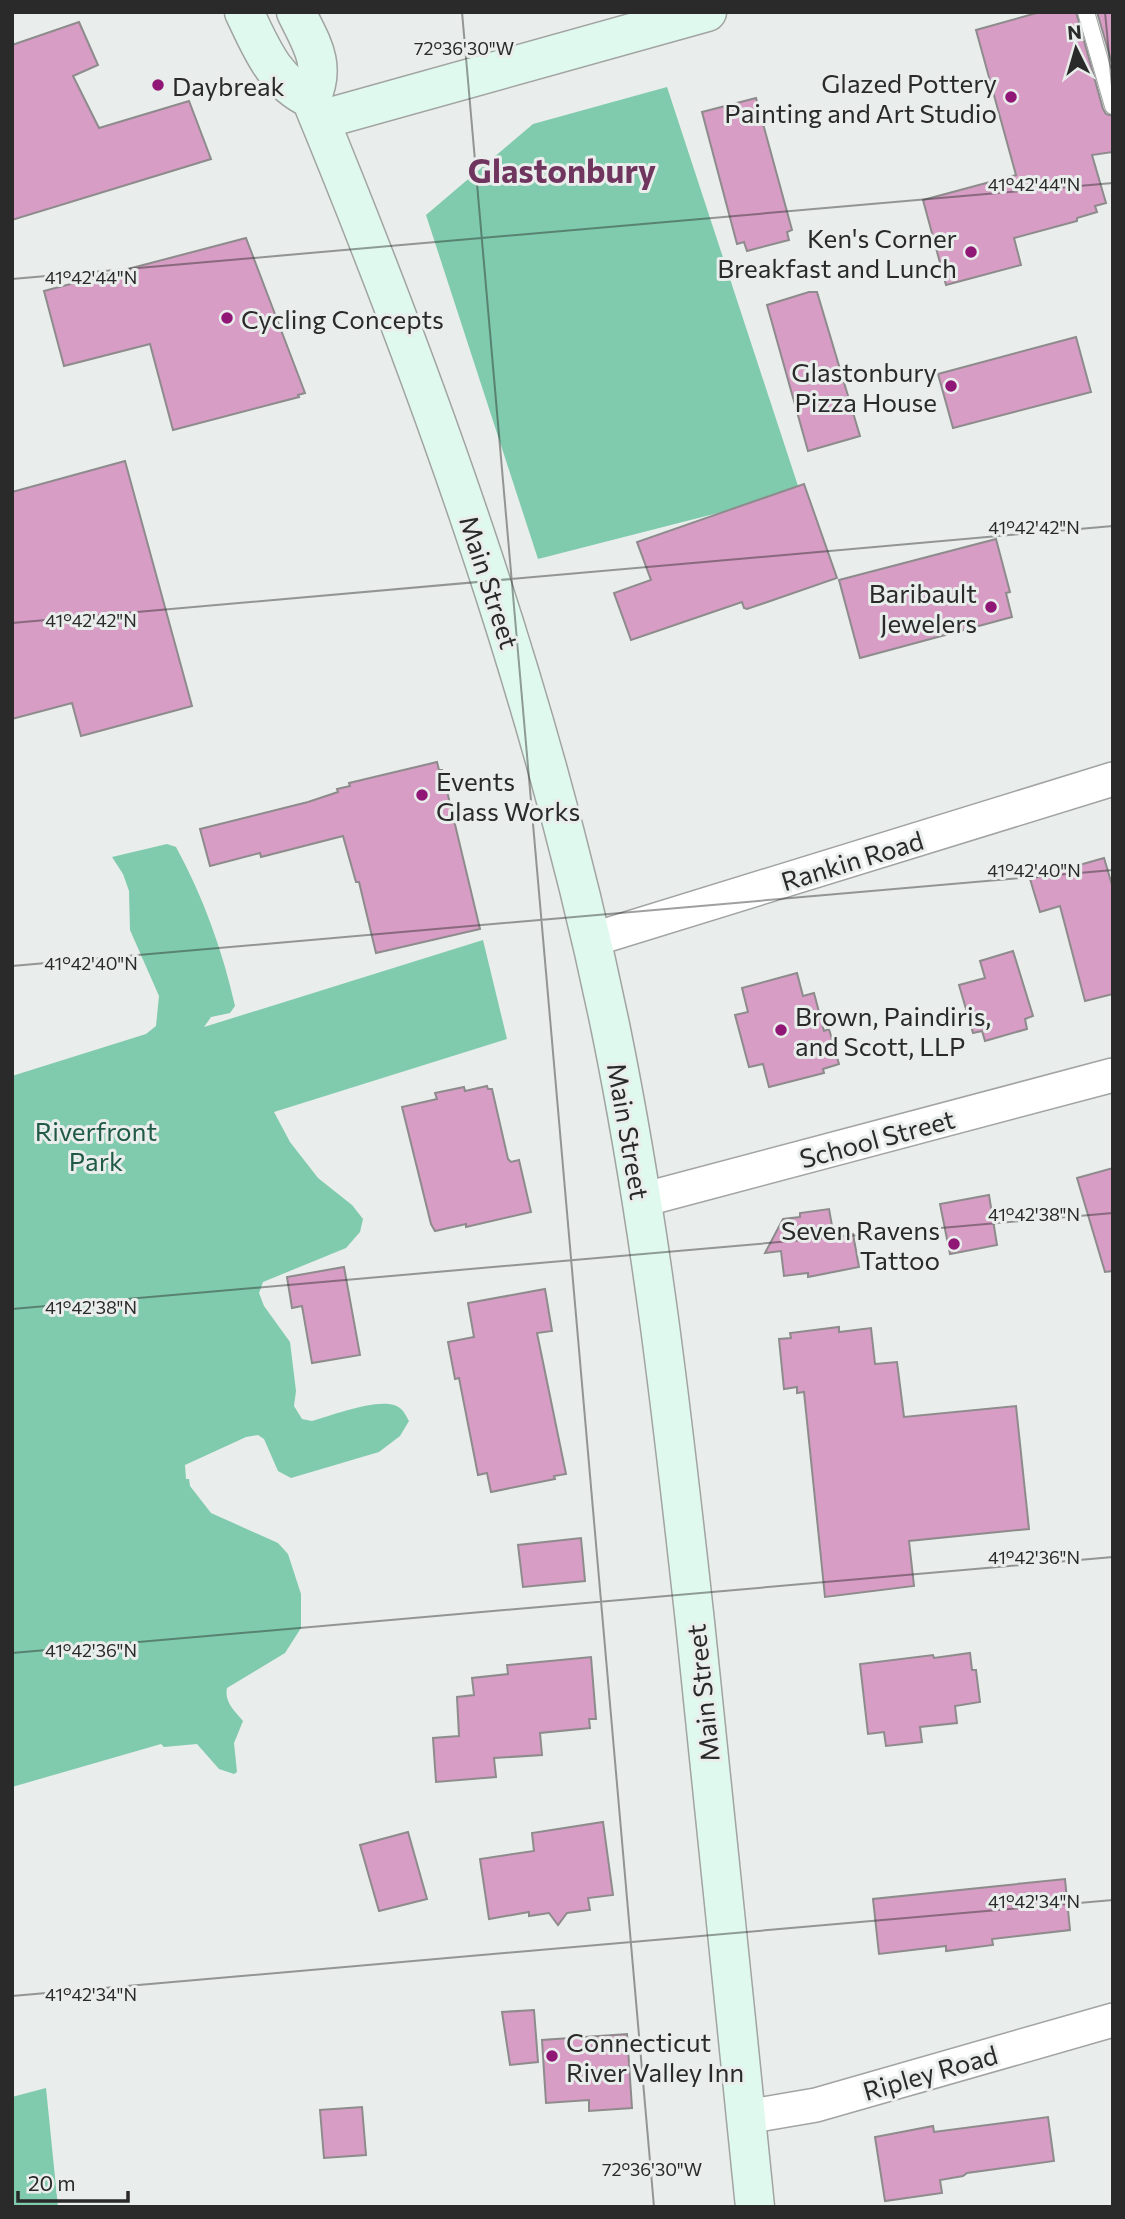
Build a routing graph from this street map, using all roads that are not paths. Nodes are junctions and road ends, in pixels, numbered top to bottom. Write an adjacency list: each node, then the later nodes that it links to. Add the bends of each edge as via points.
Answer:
1 (244, 12): 6 (main road, via 276,73)
2 (296, 12): 6 (main road, via 317,57)
3 (707, 12): 6 (main road)
4 (1086, 12): 5 (lane)
5 (1113, 106)
6 (315, 109): 8 (main road, Main Street, via 403,331 481,555 545,758)
7 (1113, 779): 8 (street, Rankin Road)
8 (591, 940): 10 (main road, Main Street)
9 (1113, 1075): 10 (street, School Street)
10 (642, 1200): 12 (main road, Main Street, via 681,1487)
11 (1113, 2020): 12 (street, Ripley Road, via 816,2105)
12 (746, 2117): 13 (main road, Main Street)
13 (755, 2207)

